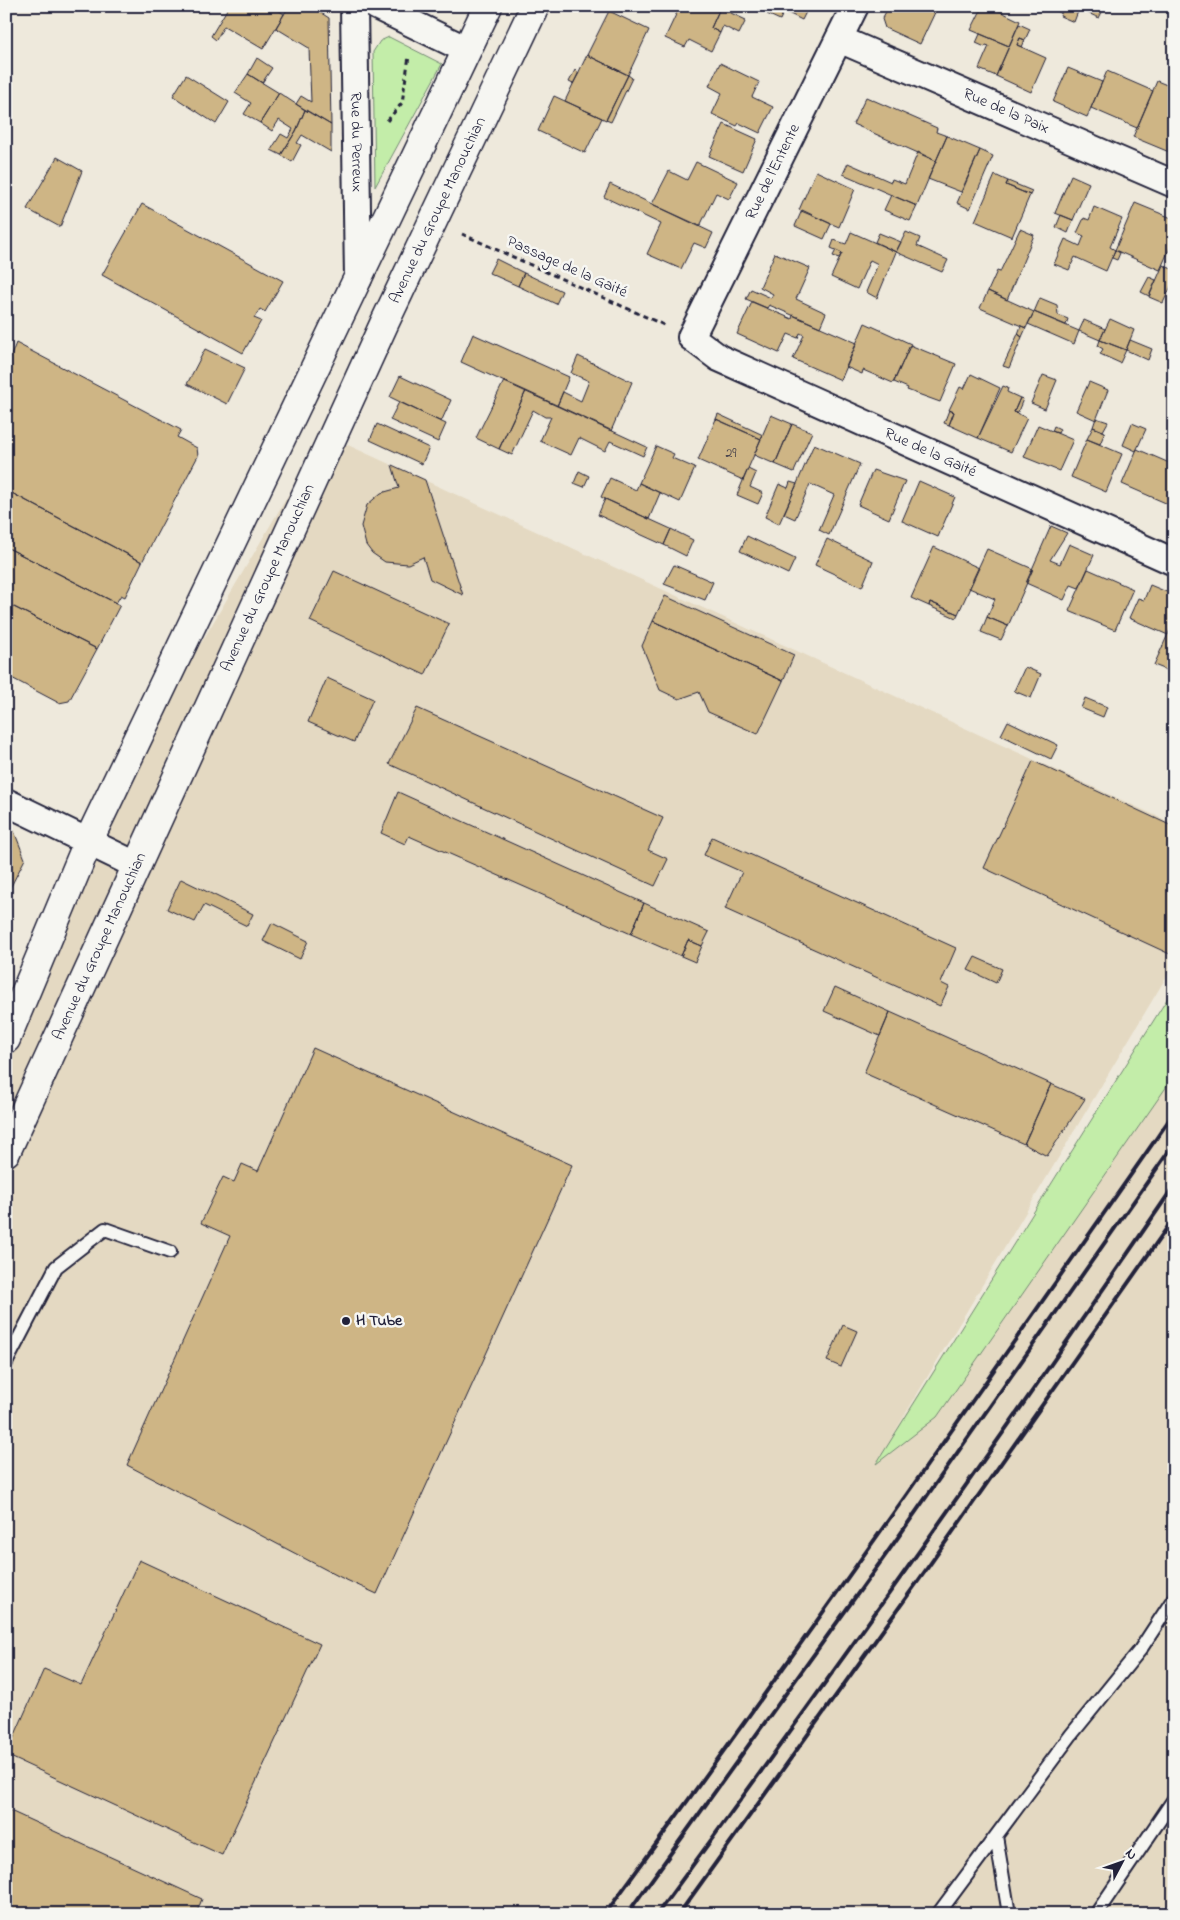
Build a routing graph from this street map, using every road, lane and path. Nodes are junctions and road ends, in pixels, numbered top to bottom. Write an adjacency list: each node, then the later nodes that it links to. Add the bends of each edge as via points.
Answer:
1 (354, 6): 12 (street, Rue du Perreux)
2 (376, 6): 6 (street)
3 (488, 6): 8 (street)
4 (535, 6): 11 (street, Avenue du Groupe Manouchian)
5 (855, 6): 7 (street, Rue de l'Entente)
6 (419, 28): 8 (street); 9 (path, via 407,61 402,103)
7 (839, 39): 10 (street, Rue de la Paix); 13 (street, Rue de l'Entente)
8 (467, 50): 12 (street)
9 (385, 125)
10 (1174, 184)
11 (432, 221): 13 (path, Passage de la Gaité); 17 (street, Avenue du Groupe Manouchian)
12 (358, 279): 16 (street)
13 (691, 337): 14 (street, Rue de la Gaité, via 720,358)
14 (1174, 562)
15 (6, 802): 16 (street)
16 (88, 842): 17 (street); 18 (street)
17 (136, 864): 19 (street, Avenue du Groupe Manouchian)
18 (6, 1039)
19 (6, 1152)
20 (170, 1252): 21 (lane, via 105,1229 56,1267)
21 (6, 1363)
22 (1174, 1598): 24 (lane, via 1140,1650 1071,1735)
23 (1174, 1799): 27 (lane)
24 (996, 1836): 25 (lane); 26 (lane)
25 (938, 1914)
26 (1009, 1914)
27 (1096, 1914)

